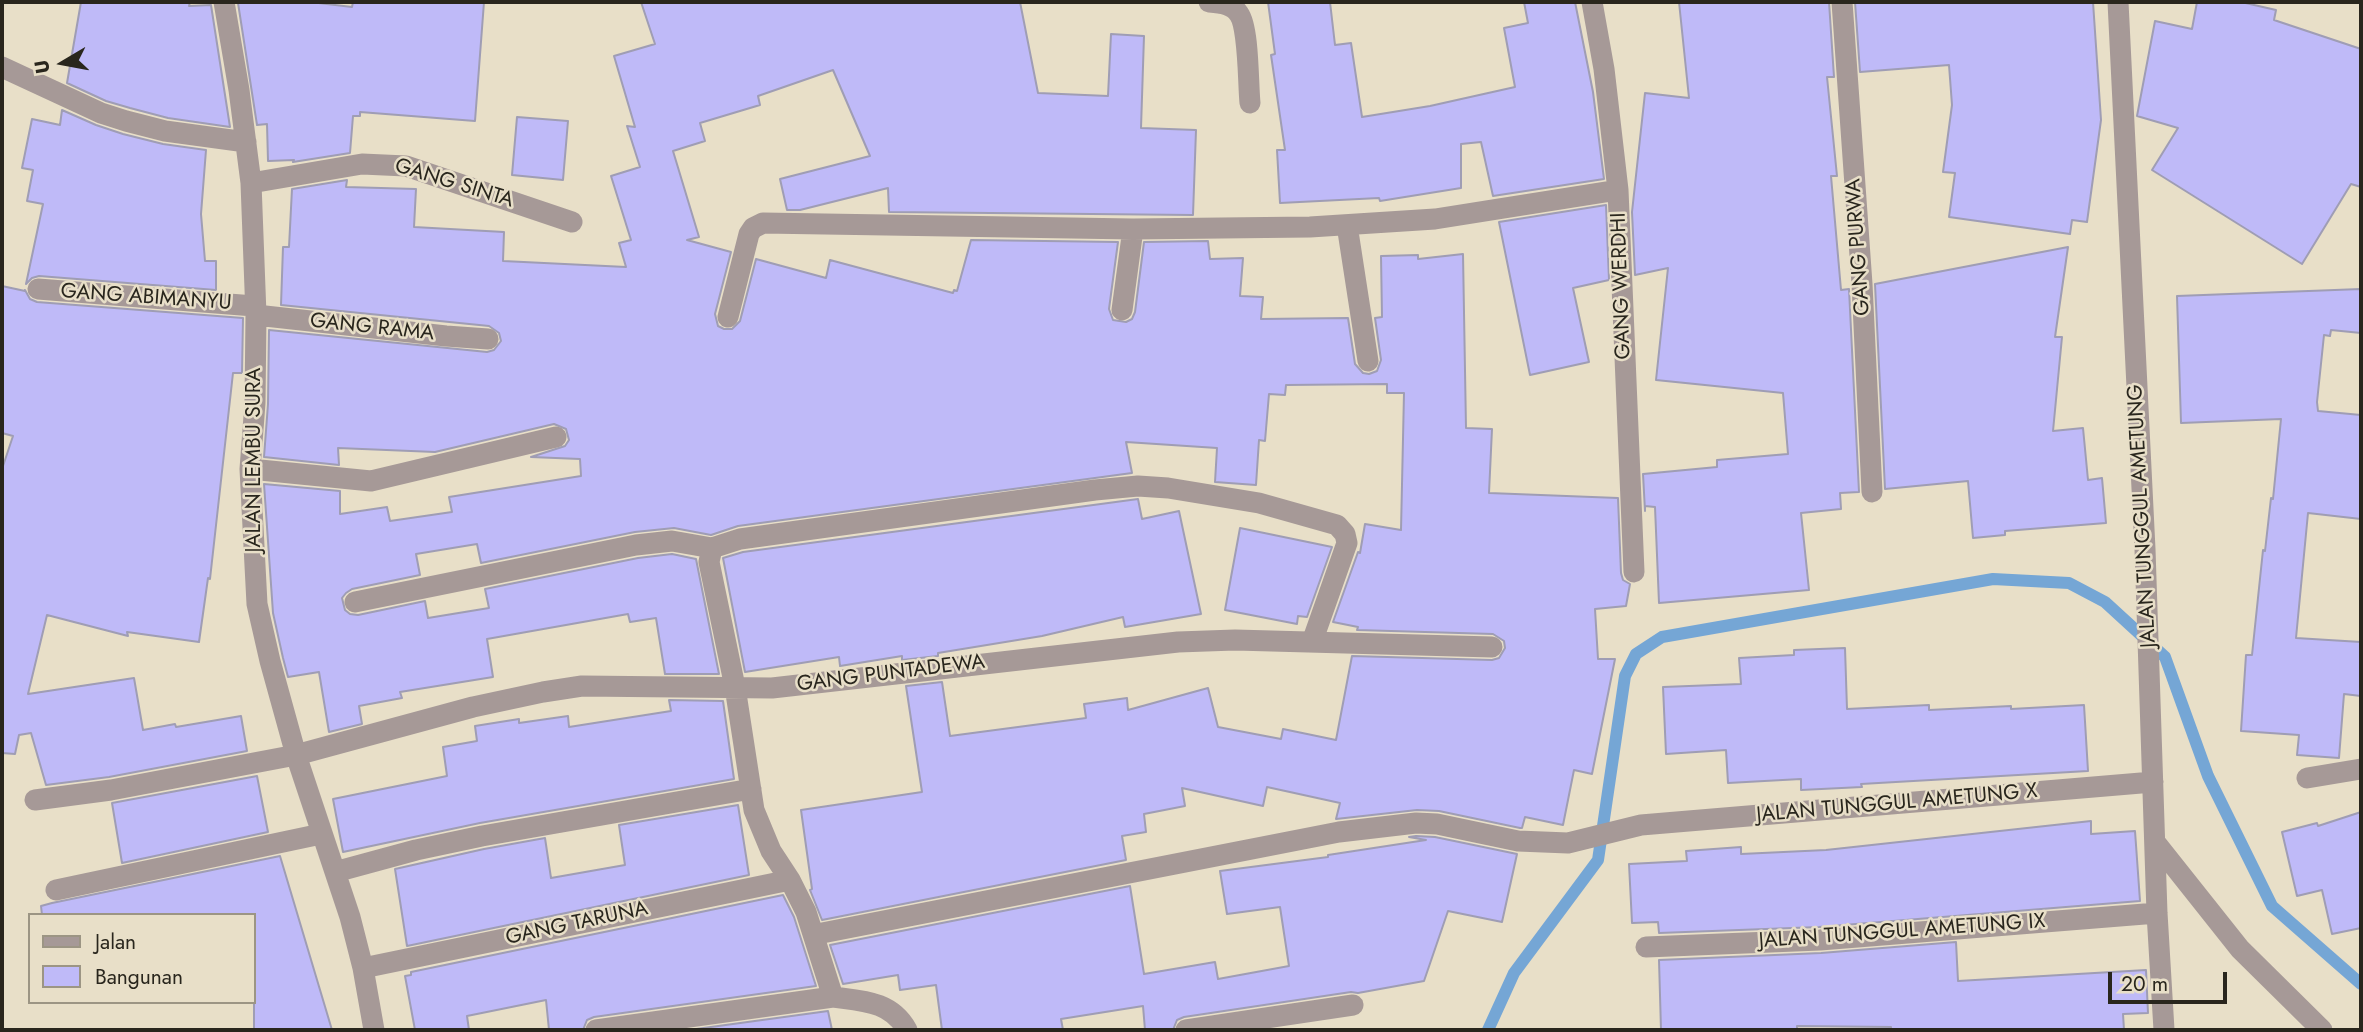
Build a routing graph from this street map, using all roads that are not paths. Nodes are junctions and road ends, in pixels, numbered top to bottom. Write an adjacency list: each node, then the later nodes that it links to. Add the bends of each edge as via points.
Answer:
1 (224, 2): 8 (street, JALAN LEMBU SURA)
2 (1209, 2): 7 (street, via 1230,6 1240,15)
3 (1592, 2): 10 (street, GANG WERDHI)
4 (1842, 2): 22 (street, GANG PURWA)
5 (2118, 2): 32 (street, JALAN TUNGGUL AMETUNG)
6 (4, 76): 8 (street, via 125,121)
7 (1250, 103)
8 (246, 142): 9 (street, JALAN LEMBU SURA)
9 (251, 183): 11 (street, GANG SINTA, via 362,164 406,166); 16 (street, JALAN LEMBU SURA)
10 (1618, 190): 12 (street, via 1435,219); 24 (street, GANG WERDHI)
11 (572, 222)
12 (1346, 225): 13 (street); 19 (street)
13 (1133, 229): 15 (street); 17 (street, via 762,223 749,234)
14 (38, 289): 16 (street, GANG ABIMANYU)
15 (1122, 310)
16 (255, 311): 18 (street, GANG RAMA); 21 (street, JALAN LEMBU SURA)
17 (728, 317)
18 (488, 339)
19 (1368, 361)
20 (556, 437): 21 (street, via 371,481)
21 (250, 469): 29 (street, JALAN LEMBU SURA, via 257,604)
22 (1872, 492)
23 (712, 548): 25 (street, via 672,541 636,545); 26 (street, via 740,539 1082,492 1168,488 1259,503 1337,526 1345,534 1347,543); 28 (street, via 709,562)
24 (1633, 572)
25 (355, 602)
26 (1312, 642): 27 (street, GANG PUNTADEWA); 28 (street, GANG PUNTADEWA, via 1139,645 772,688)
27 (1492, 647)
28 (735, 687): 29 (street, GANG PUNTADEWA, via 582,686 543,692); 33 (street)
29 (296, 755): 34 (street, GANG PUNTADEWA); 35 (street, JALAN LEMBU SURA)
30 (2361, 769): 31 (street)
31 (2307, 778)
32 (2153, 782): 36 (street, JALAN TUNGGUL AMETUNG); 41 (street, JALAN TUNGGUL AMETUNG X, via 1642,825 1568,843 1518,841 1437,824 1392,825)
33 (751, 789): 37 (street, via 469,839); 38 (street, via 761,829)
34 (35, 800)
35 (321, 834): 37 (street, JALAN LEMBU SURA); 39 (street)
36 (2155, 842): 40 (street, JALAN TUNGGUL AMETUNG); 51 (street, via 2239,949)
37 (335, 872): 43 (street, JALAN LEMBU SURA)
38 (790, 880): 43 (street, GANG TARUNA); 44 (street, via 815,935)
39 (56, 890)
40 (2157, 913): 42 (street, JALAN TUNGGUL AMETUNG IX, via 1820,940); 50 (street, JALAN TUNGGUL AMETUNG)
41 (817, 934)
42 (1646, 947)
43 (363, 968): 46 (street, JALAN LEMBU SURA)
44 (833, 997): 47 (street); 48 (street, via 880,1004)
45 (1353, 1004): 49 (street)
46 (374, 1030)
47 (596, 1030)
48 (907, 1030)
49 (1186, 1030)
50 (2164, 1030)
51 (2322, 1030)

